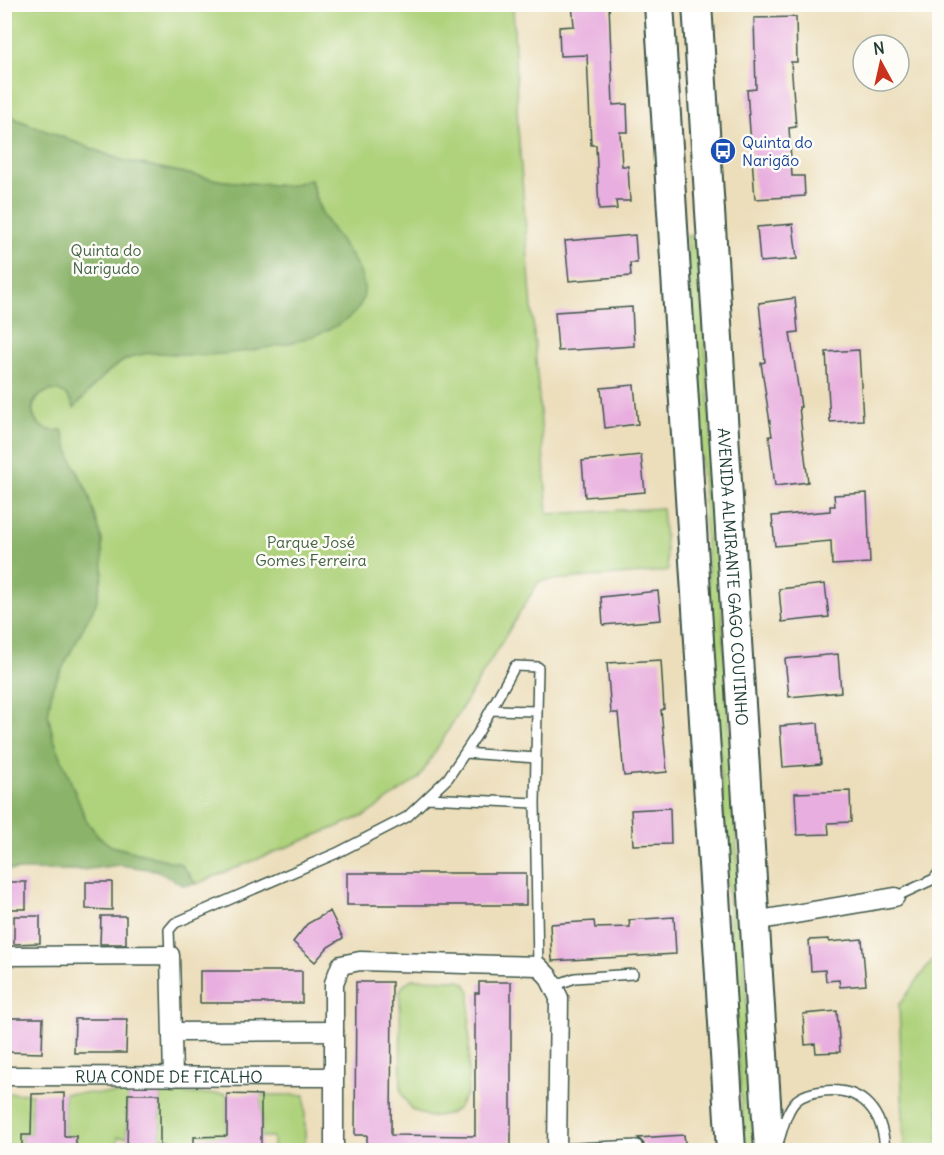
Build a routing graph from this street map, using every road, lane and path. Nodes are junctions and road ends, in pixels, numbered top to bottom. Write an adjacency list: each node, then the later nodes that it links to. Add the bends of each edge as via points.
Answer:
1 (659, 4): 4 (main road)
2 (697, 4): 3 (main road, AVENIDA ALMIRANTE GAGO COUTINHO)
3 (703, 99): 4 (main road); 5 (main road, AVENIDA ALMIRANTE GAGO COUTINHO)
4 (665, 102): 6 (main road)
5 (706, 140): 6 (main road); 15 (main road, AVENIDA ALMIRANTE GAGO COUTINHO)
6 (668, 144): 29 (main road)
7 (491, 710): 8 (lane); 8 (lane, via 515,666 538,667); 9 (lane)
8 (537, 711): 10 (lane)
9 (465, 753): 10 (lane); 11 (lane)
10 (536, 758): 12 (lane)
11 (428, 798): 12 (lane); 16 (lane, via 407,817 337,853 175,923 169,930)
12 (535, 803): 18 (lane)
13 (939, 872): 14 (lane, via 934,879)
14 (895, 897): 15 (street)
15 (755, 921): 30 (main road, AVENIDA ALMIRANTE GAGO COUTINHO)
16 (170, 955): 17 (street); 22 (street)
17 (4, 956)
18 (538, 966): 20 (street); 21 (street, via 360,961 341,965 334,983)
19 (633, 974): 20 (lane, via 575,978)
20 (553, 986): 28 (street, via 559,998)
21 (334, 1031): 22 (street); 25 (street)
22 (174, 1032): 24 (street)
23 (4, 1076): 24 (street, RUA CONDE DE FICALHO)
24 (173, 1077): 25 (street, RUA CONDE DE FICALHO)
25 (334, 1077): 27 (street)
26 (637, 1145): 28 (lane)
27 (334, 1150)
28 (557, 1150)
29 (731, 1150)
30 (769, 1150)
31 (775, 1150): 32 (lane, via 797,1100 815,1092 835,1090 856,1096 875,1113 882,1125)
32 (885, 1150)

